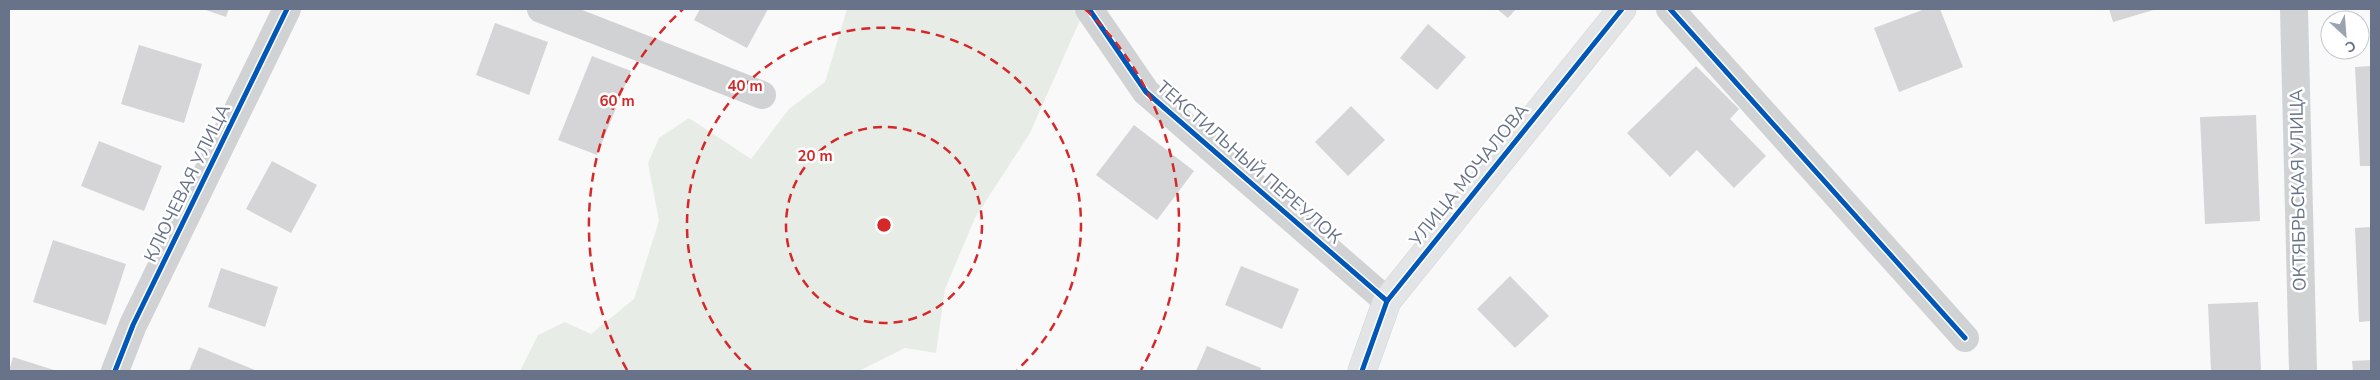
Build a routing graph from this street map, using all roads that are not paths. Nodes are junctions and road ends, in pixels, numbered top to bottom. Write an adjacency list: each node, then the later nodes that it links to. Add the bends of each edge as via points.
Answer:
1 (287, 9): 10 (street, КЛЮЧЕВАЯ УЛИЦА, via 133,325)
2 (541, 9): 7 (street)
3 (1089, 9): 8 (street, ТЕКСТИЛЬНЫЙ ПЕРЕУЛОК, via 1146,92)
4 (1622, 9): 8 (street, УЛИЦА МОЧАЛОВА)
5 (1670, 9): 9 (street)
6 (2294, 9): 12 (street, ОКТЯБРЬСКАЯ УЛИЦА)
7 (762, 95)
8 (1387, 300): 11 (street, УЛИЦА МОЧАЛОВА)
9 (1965, 338)
10 (115, 371)
11 (1362, 371)
12 (2303, 371)

